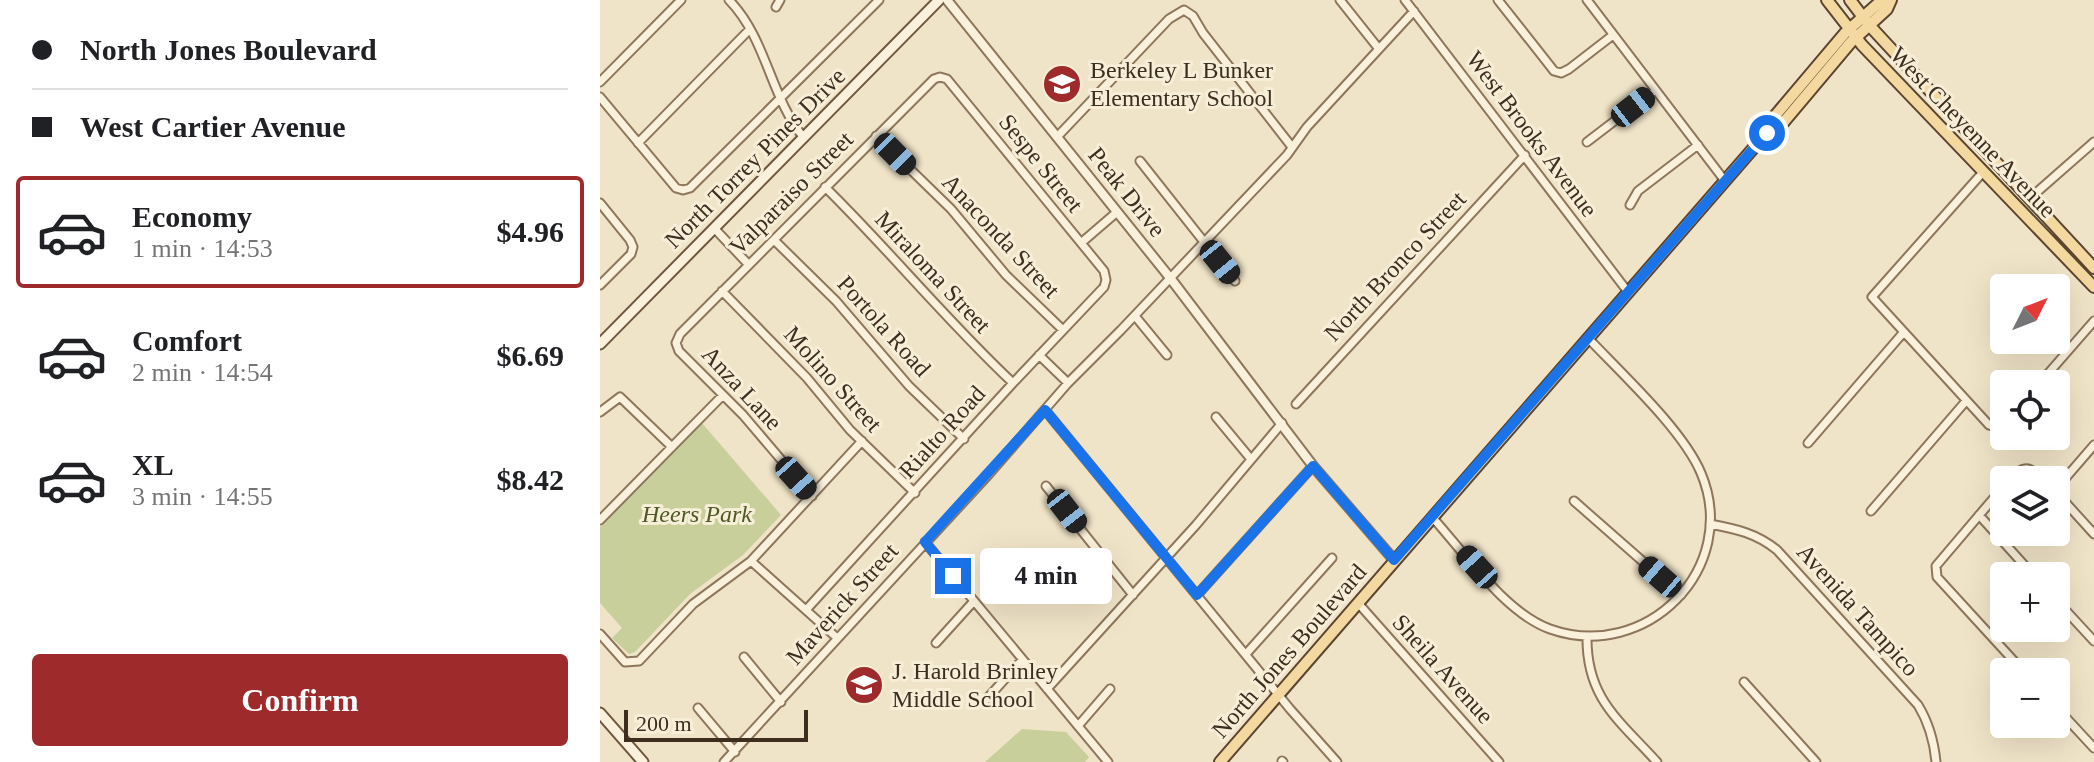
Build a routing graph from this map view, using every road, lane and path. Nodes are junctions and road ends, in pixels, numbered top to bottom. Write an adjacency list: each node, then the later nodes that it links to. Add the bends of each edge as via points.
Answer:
1 (681, 0): 21 (street)
2 (729, 0): 16 (street)
3 (879, 0): 24 (street)
4 (939, 0): 27 (main road, North Torrey Pines Drive)
5 (947, 0): 26 (street, Peak Drive)
6 (1340, 0): 19 (street)
7 (1405, 0): 14 (street, West Brooks Avenue)
8 (1498, 0): 18 (street, via 1550,68 1561,73)
9 (1587, 0): 18 (street)
10 (1827, 0): 17 (main road, West Cheyenne Avenue)
11 (1850, 0): 15 (main road, West Cheyenne Avenue)
12 (1882, 0): 15 (main road, North Jones Boulevard)
13 (1891, 0): 15 (main road, North Jones Boulevard, via 1887,9)
14 (1414, 11): 19 (street, Maverick Street); 33 (street, West Brooks Avenue)
15 (1865, 21): 17 (main road, North Jones Boulevard); 38 (main road, West Cheyenne Avenue)
16 (750, 29): 24 (street); 30 (street)
17 (1852, 33): 35 (main road, West Cheyenne Avenue); 36 (main road, North Jones Boulevard, via 1777,130 1767,133)
18 (1613, 35): 22 (street)
19 (1379, 49): 32 (street, Maverick Street)
20 (940, 77): 25 (street, Valparaiso Street); 44 (street, Sespe Street, via 947,79)
21 (600, 82)
22 (1655, 90): 28 (street); 31 (street)
23 (600, 97): 30 (street)
24 (781, 99): 27 (street); 30 (street, via 690,188 676,188)
25 (876, 136): 37 (street, Valparaiso Street); 59 (street, Anaconda Street)
26 (1057, 137): 32 (street, via 1169,19 1184,10); 41 (street, Peak Drive)
27 (804, 138): 42 (main road, North Torrey Pines Drive)
28 (1587, 142)
29 (2094, 142): 38 (street)
30 (638, 143)
31 (1698, 145): 36 (street); 40 (street, via 1638,191)
32 (1292, 147): 45 (street, Maverick Street)
33 (1525, 155): 56 (street, West Brooks Avenue); 71 (street, North Bronco Street)
34 (1140, 161): 45 (street)
35 (1984, 171): 46 (main road, West Cheyenne Avenue); 60 (street, via 1872,297)
36 (1725, 181): 56 (main road, North Jones Boulevard)
37 (825, 187): 43 (street, Valparaiso Street); 67 (street, Miraloma Street)
38 (2029, 199): 48 (main road, West Cheyenne Avenue)
39 (600, 203): 53 (street, via 633,247)
40 (1630, 205)
41 (1117, 212): 44 (street); 49 (street, Peak Drive)
42 (714, 228): 47 (street); 63 (main road, North Torrey Pines Drive)
43 (774, 240): 47 (street, Valparaiso Street); 77 (street, Portola Road)
44 (1081, 243): 51 (street, Sespe Street)
45 (1205, 243): 49 (street, Maverick Street); 52 (street)
46 (2056, 247): 50 (main road); 54 (main road, West Cheyenne Avenue)
47 (749, 265): 55 (street, Valparaiso Street)
48 (2094, 268)
49 (1171, 279): 57 (street, Maverick Street); 75 (street, Peak Drive)
50 (2094, 279)
51 (1106, 280): 59 (street, Rialto Road)
52 (1235, 281)
53 (600, 285)
54 (2094, 287)
55 (722, 291): 62 (street, Valparaiso Street); 78 (street, Molino Street)
56 (1628, 292): 61 (main road, North Jones Boulevard)
57 (1135, 316): 65 (street); 68 (street, Maverick Street)
58 (2094, 321): 66 (street)
59 (1063, 330): 64 (street, Rialto Road)
60 (1903, 333): 70 (street); 79 (street)
61 (1588, 338): 93 (main road, North Jones Boulevard); 95 (street, via 1691,452 1710,506)
62 (676, 343): 69 (street, Anza Lane)
63 (600, 344)
64 (1039, 355): 67 (street, Rialto Road); 68 (street)
65 (1167, 355)
66 (2051, 370)
67 (1013, 383): 77 (street, Rialto Road)
68 (1068, 383): 72 (street, Maverick Street)
69 (723, 395): 81 (street); 87 (street, Anza Lane)
70 (1966, 401): 76 (street); 91 (street)
71 (1296, 404)
72 (1045, 410): 97 (street, Maverick Street); 98 (street)
73 (600, 412): 81 (street, via 620,397)
74 (1216, 417): 82 (street)
75 (1282, 423): 82 (street); 83 (street, Peak Drive)
76 (1990, 425)
77 (964, 439): 86 (street, Rialto Road)
78 (862, 441): 86 (street, Molino Street); 87 (street)
79 (1808, 443)
80 (2094, 445): 84 (street)
81 (672, 447): 94 (street)
82 (1250, 458): 98 (street)
83 (1313, 466): 100 (street, Peak Drive); 104 (street)
84 (2070, 473)
85 (1046, 486): 103 (street)
86 (915, 493): 108 (street, Rialto Road)
87 (812, 496): 101 (street)
88 (1574, 501): 105 (street)
89 (1990, 502): 92 (street)
90 (2070, 506): 96 (street)
91 (1871, 511)
92 (1979, 515): 102 (street); 117 (street, via 1935,571)
93 (1432, 517): 100 (main road, North Jones Boulevard); 111 (street, via 1520,612 1551,629)
94 (600, 520)
95 (1710, 524): 105 (street, via 1706,551); 139 (street, Avenida Tampico, via 1742,530 1777,550 1918,705 1935,744)
96 (2094, 534)
97 (925, 542): 106 (street); 112 (street, Maverick Street)
98 (1166, 557): 103 (street); 104 (street)
99 (1332, 558): 115 (street)
100 (1394, 560): 107 (main road, North Jones Boulevard)
101 (751, 561): 108 (street); 110 (street, via 693,604 644,658 625,662)
102 (2021, 562)
103 (1133, 595): 120 (street)
104 (1197, 595): 115 (street)
105 (1681, 595): 111 (street, via 1648,622 1627,631)
106 (974, 601): 114 (street); 118 (street)
107 (1358, 603): 122 (main road, North Jones Boulevard); 136 (street, Sheila Avenue)
108 (806, 610): 112 (street)
109 (2070, 615): 113 (street)
110 (600, 634)
111 (1587, 636): 137 (street, via 1587,660 1598,694)
112 (836, 637): 123 (street, Maverick Street)
113 (2094, 641)
114 (936, 643)
115 (1246, 654): 122 (street)
116 (744, 657): 123 (street)
117 (2011, 658)
118 (1022, 660): 120 (street); 124 (street)
119 (1744, 682): 138 (street)
120 (1047, 689): 128 (street)
121 (1110, 689): 128 (street)
122 (1279, 694): 131 (street); 135 (main road, North Jones Boulevard)
123 (781, 702): 130 (street, Maverick Street)
124 (984, 702)
125 (698, 708): 130 (street)
126 (600, 713): 132 (main road)
127 (2070, 722): 129 (street)
128 (1078, 726): 134 (street)
129 (2094, 748)
130 (735, 752): 133 (street, Maverick Street)
131 (1332, 760)
132 (643, 762)
133 (724, 762)
134 (1108, 762)
135 (1220, 762)
136 (1499, 762)
137 (1657, 762)
138 (1816, 762)
139 (1936, 762)

